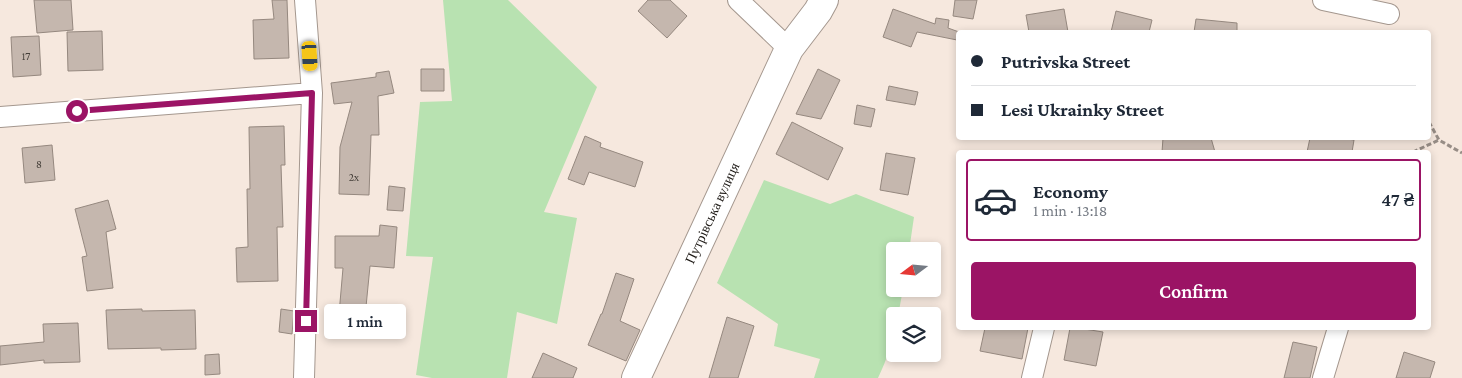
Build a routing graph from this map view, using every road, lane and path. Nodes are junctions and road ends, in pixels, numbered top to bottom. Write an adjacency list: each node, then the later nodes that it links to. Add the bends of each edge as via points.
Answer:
1 (305, 0): 7 (street)
2 (738, 0): 6 (street)
3 (824, 0): 6 (main road, Путрівська вулиця)
4 (1323, 0): 5 (street)
5 (1388, 14)
6 (789, 49): 16 (main road, Путрівська вулиця)
7 (312, 93): 8 (street); 15 (street)
8 (0, 117)
9 (1431, 126): 10 (path)
10 (1439, 140): 11 (path); 12 (path)
11 (1418, 150)
12 (1462, 153)
13 (1044, 330): 17 (street)
14 (1337, 330): 18 (street)
15 (304, 378)
16 (636, 378)
17 (1032, 378)
18 (1323, 378)

